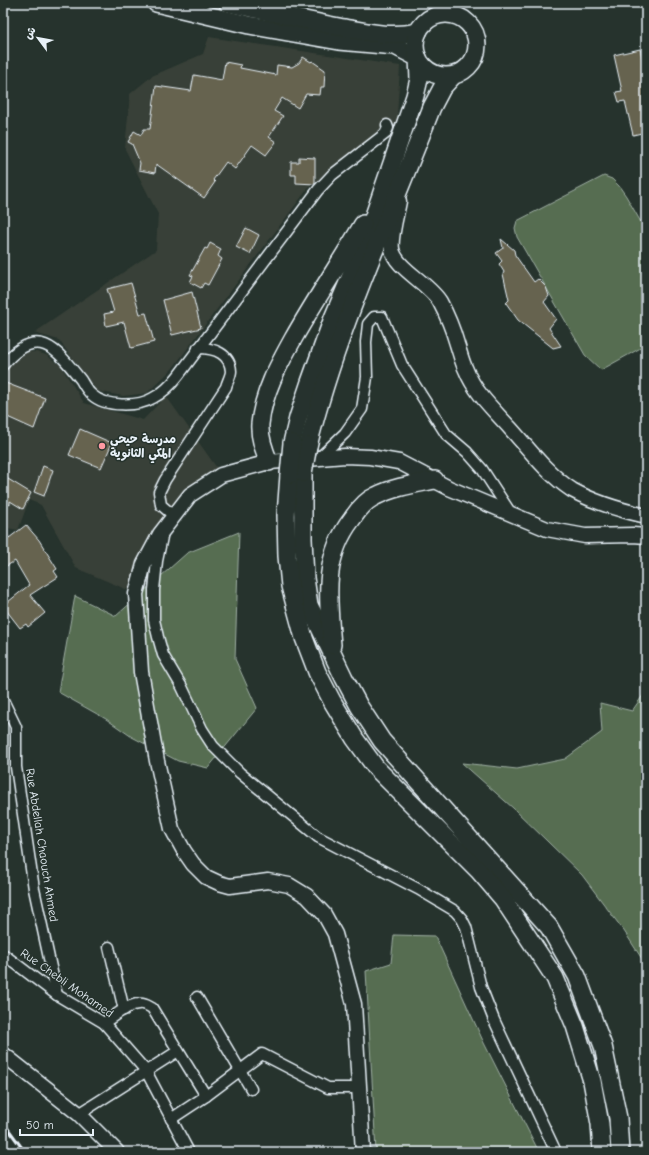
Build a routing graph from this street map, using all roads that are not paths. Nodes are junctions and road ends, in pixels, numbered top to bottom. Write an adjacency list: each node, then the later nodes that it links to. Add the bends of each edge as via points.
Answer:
1 (156, 3): 5 (highway, via 249,25 339,41 395,46)
2 (228, 3): 4 (highway, via 385,35)
3 (445, 8): 4 (highway, via 426,21); 6 (highway, via 465,20 476,36 475,56 470,65)
4 (418, 32): 5 (highway, via 415,48)
5 (418, 58): 6 (highway, via 432,73); 9 (highway, via 419,79 415,96)
6 (452, 76): 8 (highway, via 432,107)
7 (387, 125): 10 (street, via 386,134 332,175 318,190)
8 (402, 180): 12 (highway, via 344,328); 18 (main road, via 392,249 406,270 429,288 439,301 477,391 541,462 572,489 612,508)
9 (380, 197): 12 (highway, via 298,418); 13 (highway, via 302,323 268,388 260,426 262,446)
10 (198, 348): 11 (street, via 166,390 152,399 134,404 104,402 92,395 62,357 49,347 38,343 25,345); 17 (street, via 220,352 228,360 231,372 226,386 159,492 161,505)
11 (3, 365)
12 (306, 449): 13 (main road); 14 (highway, bridge); 15 (main road, via 400,462); 16 (street, via 345,432 362,409 367,377 368,324 374,317 382,317 402,365 446,434 467,452 482,470)
13 (269, 462): 17 (main road, via 221,475 190,495)
14 (296, 474): 21 (highway, via 309,605); 42 (highway, via 286,515 290,586 304,638 317,672 355,739 376,768 503,899 555,978 592,1081)
15 (435, 480): 16 (main road); 21 (highway, via 395,488 375,496 360,508 346,527 334,550 330,568 328,599)
16 (512, 515): 20 (main road, via 547,529 585,536)
17 (174, 516): 19 (main road)
18 (646, 516)
19 (164, 529): 33 (main road, via 144,564 136,594 141,672 172,829 193,864 206,877 230,886 268,881 290,885 307,896 324,914 335,934 354,1004); 41 (street, via 157,561 154,620 163,655 202,729 213,746 240,773 318,837 418,889 455,911 462,919 483,994)
20 (646, 536)
21 (333, 657): 43 (highway, via 359,706 382,740 549,927 564,952 577,976 603,1046 618,1118)
22 (3, 700): 25 (street, Rue Abdellah Chaouch Ahmed, via 16,727 16,766 33,881)
23 (109, 947): 27 (street)
24 (3, 954): 25 (street, Rue Chebli Mohamed)
25 (57, 995): 28 (street, Rue Chebli Mohamed)
26 (197, 997): 32 (street)
27 (124, 1010): 28 (street); 29 (street, via 139,1004 152,1008)
28 (104, 1023): 31 (street, Rue Chebli Mohamed)
29 (178, 1050): 31 (street); 35 (street)
30 (3, 1054): 36 (main road)
31 (146, 1071): 36 (street); 37 (street, Rue Chebli Mohamed)
32 (240, 1071): 33 (street, via 262,1054 328,1088); 34 (street); 35 (street)
33 (360, 1088): 40 (main road)
34 (251, 1089)
35 (206, 1096): 37 (street)
36 (79, 1114): 38 (main road)
37 (171, 1119): 39 (street, Rue Chebli Mohamed)
38 (117, 1152)
39 (189, 1152)
40 (363, 1152)
41 (556, 1152)
42 (602, 1152)
43 (620, 1152)

